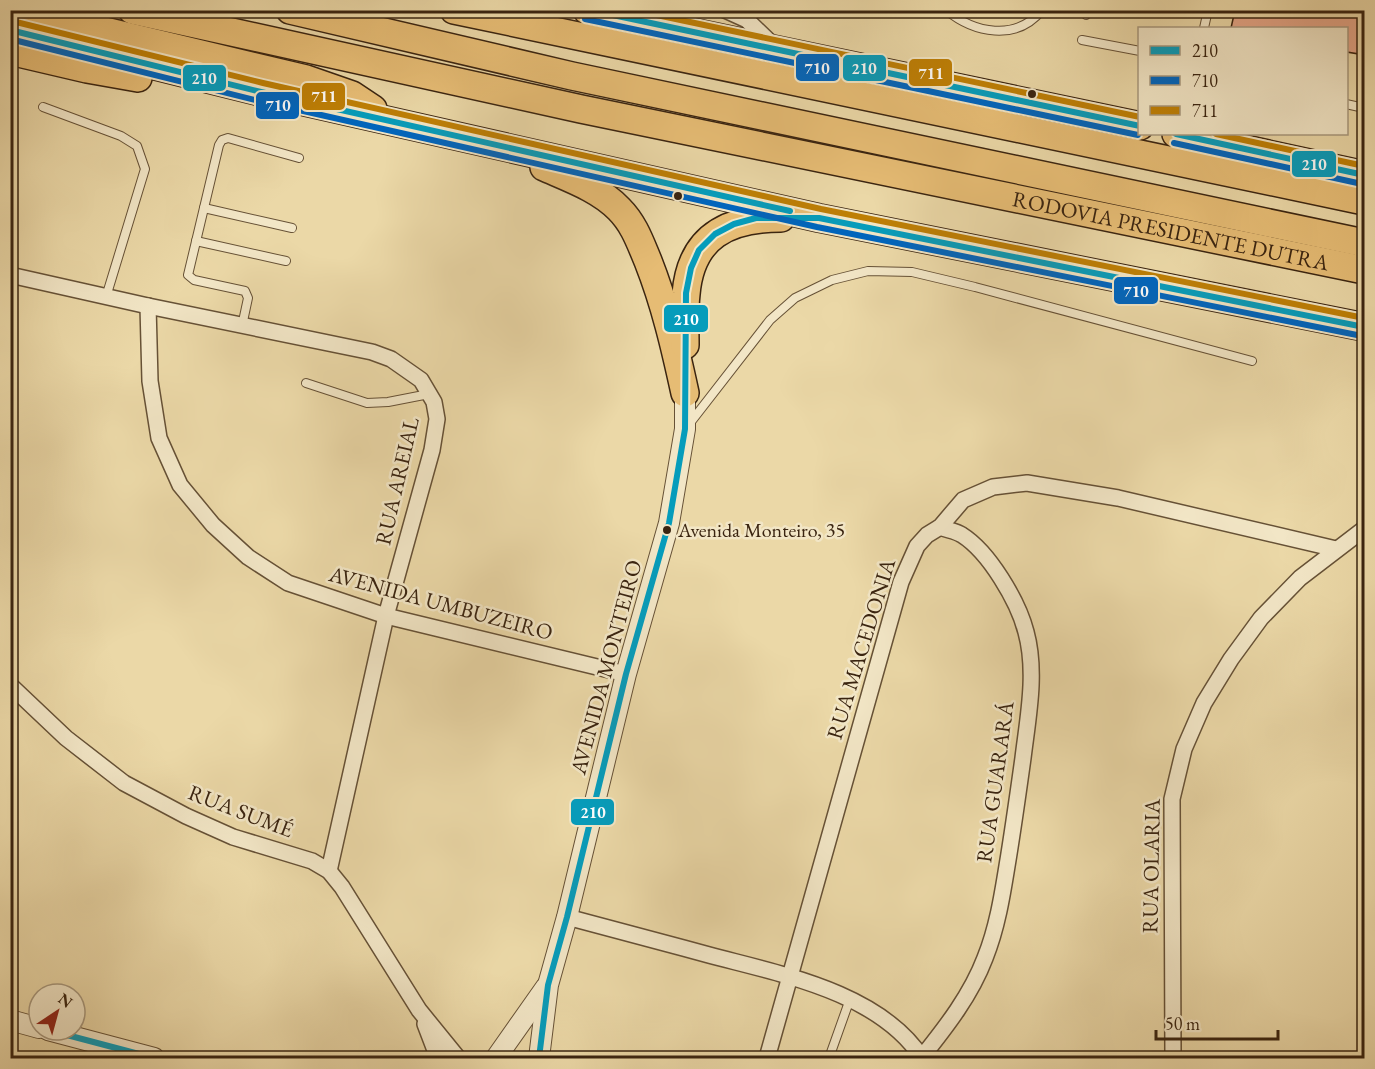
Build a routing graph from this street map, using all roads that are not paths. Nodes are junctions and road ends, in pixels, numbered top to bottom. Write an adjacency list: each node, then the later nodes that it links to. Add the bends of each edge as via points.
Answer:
1 (17, 10): 22 (highway, via 306,79 352,95)
2 (132, 10): 35 (highway, RODOVIA PRESIDENTE DUTRA, via 581,109)
3 (290, 10): 33 (highway, RODOVIA PRESIDENTE DUTRA, via 572,76)
4 (454, 10): 28 (highway)
5 (587, 10): 11 (highway)
6 (691, 10): 11 (street)
7 (725, 10): 15 (street, via 747,20)
8 (946, 10): 9 (lane, via 960,22 979,30 1000,31 1020,26)
9 (1042, 10)
10 (1208, 10): 12 (lane)
11 (665, 26): 15 (highway)
12 (1204, 27)
13 (10, 30): 18 (highway)
14 (1082, 40): 17 (lane)
15 (778, 50): 23 (highway)
16 (10, 51): 18 (highway, via 135,78)
17 (1138, 51)
18 (261, 92): 22 (highway)
19 (1348, 104): 21 (lane)
20 (43, 107): 37 (lane, via 121,136 137,146 145,169)
21 (1365, 108)
22 (393, 123): 25 (highway)
23 (1138, 126)
24 (1181, 135): 27 (highway)
25 (504, 148): 30 (highway); 43 (highway, via 590,188 619,208 636,231 661,293)
26 (299, 158): 29 (lane, via 228,138 222,140)
27 (1365, 175)
28 (1365, 201)
29 (204, 208): 31 (lane); 32 (lane)
30 (819, 218): 40 (highway); 43 (highway, via 756,218 715,234 699,250 686,293)
31 (292, 228)
32 (196, 241): 34 (lane); 39 (lane, via 188,275 245,291 248,298)
33 (1365, 243)
34 (286, 261)
35 (1365, 270)
36 (10, 275): 37 (street, RUA AREIAL)
37 (106, 297): 38 (street, RUA AREIAL)
38 (148, 306): 39 (street, RUA AREIAL); 49 (street, AVENIDA UMBUZEIRO, via 150,381 159,438 180,485 213,525 248,557 288,584)
39 (242, 326): 44 (street, RUA AREIAL, via 372,352 391,359 421,380)
40 (1365, 327)
41 (1252, 361): 45 (lane, via 912,272 868,271 832,280 795,298 770,320)
42 (306, 383): 44 (lane, via 367,403)
43 (685, 393): 45 (street, AVENIDA MONTEIRO)
44 (429, 394): 49 (street, RUA AREIAL, via 437,419 432,450)
45 (685, 429): 50 (street, AVENIDA MONTEIRO, via 669,523)
46 (940, 527): 48 (street, RUA MACEDONIA, via 963,500 993,487 1027,483 1118,498); 54 (street, RUA MACEDONIA, via 917,546 901,582); 61 (street, RUA GUARARÁ, via 962,535 982,553 1009,590 1026,631 1031,666 1017,805 998,919 985,960 967,995)
47 (1365, 530): 48 (street, RUA OLARIA)
48 (1336, 549): 69 (street, RUA OLARIA, via 1300,578 1261,618 1204,703 1184,749 1172,799)
49 (386, 616): 50 (street, AVENIDA UMBUZEIRO); 52 (street, RUA AREIAL)
50 (626, 674): 53 (street, AVENIDA MONTEIRO)
51 (10, 685): 52 (street, RUA SUMÉ, via 66,738 124,783 233,837 312,861)
52 (329, 871): 57 (street, RUA SUMÉ)
53 (567, 917): 54 (street); 55 (street, AVENIDA MONTEIRO)
54 (791, 977): 56 (street); 67 (street, RUA MACEDONIA)
55 (548, 985): 65 (street, AVENIDA MONTEIRO); 66 (street, AVENIDA MONTEIRO)
56 (850, 999): 61 (street, via 900,1031); 68 (lane)
57 (419, 1010): 63 (street, RUA SUMÉ); 64 (street, RUA SUMÉ)
58 (10, 1020): 59 (street)
59 (27, 1025)
60 (87, 1041): 62 (street)
61 (922, 1058)
62 (154, 1059)
63 (438, 1059)
64 (458, 1059)
65 (496, 1059)
66 (539, 1059)
67 (768, 1059)
68 (829, 1059)
69 (1173, 1059)

